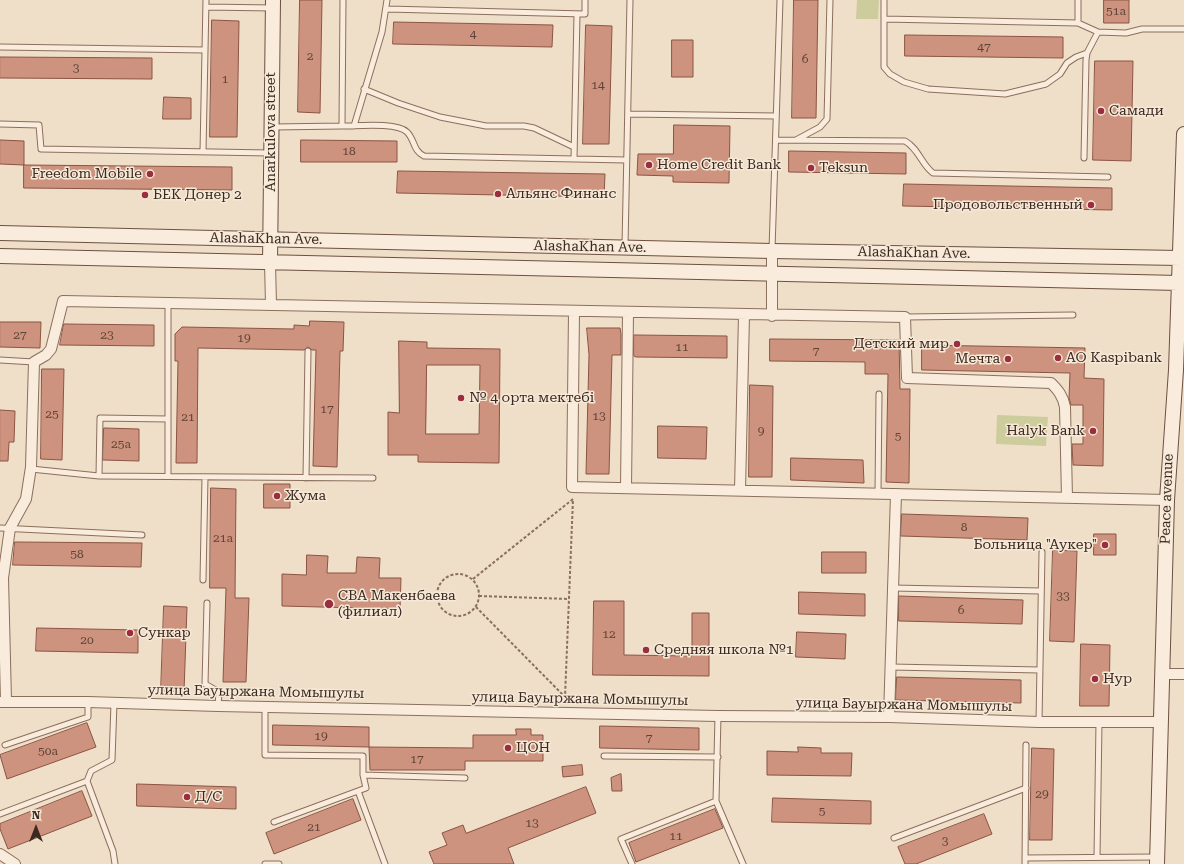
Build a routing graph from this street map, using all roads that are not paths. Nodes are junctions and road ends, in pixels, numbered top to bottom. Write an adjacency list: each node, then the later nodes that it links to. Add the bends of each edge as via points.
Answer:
1 (206, 0): 11 (lane)
2 (343, 0): 25 (lane)
3 (387, 0): 12 (lane)
4 (585, 0): 13 (lane, via 585,14)
5 (630, 0): 22 (lane)
6 (780, 0): 23 (lane)
7 (830, 0): 30 (lane, via 827,119 820,127)
8 (884, 0): 14 (lane)
9 (1078, 0): 15 (lane)
10 (273, 4): 11 (lane); 27 (main road, Anarkulova street)
11 (206, 7): 19 (lane)
12 (386, 9): 13 (lane); 21 (lane, via 382,32)
13 (577, 14): 31 (lane)
14 (884, 19): 15 (lane); 20 (lane, via 884,68 904,82 928,89 1005,94 1046,84 1060,74 1067,63)
15 (1078, 23): 17 (lane)
16 (1184, 29): 17 (lane)
17 (1098, 32): 20 (lane)
18 (0, 47): 19 (lane)
19 (205, 50): 32 (lane)
20 (1087, 53): 34 (lane)
21 (364, 89): 26 (lane); 31 (lane, via 440,117 486,126 534,128)
22 (628, 114): 23 (lane); 36 (lane)
23 (776, 116): 29 (lane)
24 (0, 124): 32 (lane, via 39,125 41,150)
25 (342, 126): 26 (lane); 27 (lane)
26 (354, 126): 35 (lane, via 397,126 406,130 416,150 424,156)
27 (271, 127): 33 (main road, Anarkulova street)
28 (1184, 135): 42 (main road, Peace avenue)
29 (776, 140): 30 (lane); 41 (lane)
30 (795, 140): 37 (lane, via 905,141 916,150 933,173)
31 (574, 147): 35 (lane)
32 (203, 152): 33 (lane)
33 (271, 153): 39 (main road, Anarkulova street)
34 (1084, 158)
35 (574, 159): 36 (lane)
36 (626, 160): 40 (lane)
37 (1108, 177)
38 (0, 233): 39 (main road, AlashaKhan Ave.)
39 (270, 240): 40 (main road, AlashaKhan Ave.); 44 (main road, Anarkulova street)
40 (626, 247): 41 (main road, AlashaKhan Ave.)
41 (772, 251): 42 (main road, AlashaKhan Ave.); 45 (street)
42 (1182, 255): 46 (main road, Peace avenue)
43 (0, 256): 44 (main road, AlashaKhan Ave.)
44 (270, 263): 45 (main road, AlashaKhan Ave.); 48 (street)
45 (772, 273): 46 (main road, AlashaKhan Ave.); 53 (street)
46 (1179, 283): 58 (main road, Peace avenue)
47 (168, 303): 48 (street); 57 (street, via 63,301 51,349); 60 (lane)
48 (271, 304): 49 (street)
49 (574, 312): 50 (street); 67 (street, via 572,487)
50 (628, 313): 51 (street); 67 (street)
51 (744, 315): 53 (street); 68 (street)
52 (1073, 315): 54 (lane)
53 (772, 316): 54 (street)
54 (905, 317): 71 (street, via 907,378 1050,383 1057,389 1065,407)
55 (308, 351): 65 (lane)
56 (0, 360): 57 (lane)
57 (34, 362): 61 (street)
58 (1180, 370): 72 (main road, Peace avenue)
59 (880, 394): 69 (lane)
60 (168, 419): 62 (lane, via 100,418); 63 (lane)
61 (31, 469): 62 (lane); 73 (street, via 26,499)
62 (99, 476): 63 (lane)
63 (168, 476): 64 (lane)
64 (205, 477): 65 (lane); 77 (lane)
65 (306, 478): 66 (lane)
66 (373, 478)
67 (626, 488): 68 (street)
68 (740, 490): 69 (street)
69 (878, 494): 70 (street)
70 (896, 494): 71 (street); 78 (street)
71 (1067, 498): 72 (street)
72 (1167, 500): 83 (main road, Peace avenue)
73 (5, 528): 74 (lane); 76 (street)
74 (142, 535)
75 (1042, 552): 79 (lane)
76 (2, 578): 85 (street)
77 (203, 580)
78 (893, 588): 79 (lane); 81 (street)
79 (1041, 591): 82 (lane)
80 (207, 603): 88 (lane, via 205,684 219,692)
81 (891, 667): 82 (lane); 91 (street)
82 (1040, 670): 92 (lane)
83 (1161, 674): 84 (street); 94 (main road, Peace avenue)
84 (1184, 674)
85 (3, 702): 86 (street, улица Бауыржана Момышулы)
86 (88, 702): 87 (street, улица Бауыржана Момышулы); 95 (lane, via 88,717)
87 (114, 703): 88 (street, улица Бауыржана Момышулы); 101 (lane, via 112,760 91,771)
88 (218, 706): 89 (street, улица Бауыржана Момышулы)
89 (265, 707): 90 (street, улица Бауыржана Момышулы); 99 (lane, via 264,755 363,756)
90 (718, 716): 91 (street, улица Бауыржана Момышулы); 98 (lane)
91 (889, 717): 92 (street, улица Бауыржана Момышулы)
92 (1039, 722): 93 (street, улица Бауыржана Момышулы)
93 (1099, 722): 94 (street, улица Бауыржана Момышулы); 109 (lane)
94 (1160, 722): 111 (main road, Peace avenue)
95 (5, 745)
96 (1026, 745): 102 (lane)
97 (604, 756): 98 (lane)
98 (718, 757): 104 (lane)
99 (364, 776): 100 (lane); 103 (lane, via 366,788)
100 (465, 778)
101 (87, 781): 105 (lane); 113 (lane, via 113,851)
102 (1026, 788): 107 (lane); 110 (lane)
103 (358, 791): 106 (lane); 116 (lane)
104 (716, 802): 117 (lane, via 621,839); 118 (lane)
105 (0, 814)
106 (274, 822)
107 (894, 838)
108 (0, 854): 112 (street)
109 (1097, 857): 110 (lane); 111 (lane)
110 (1025, 858): 119 (lane)
111 (1157, 860)
112 (14, 864)
113 (115, 864)
114 (265, 864): 115 (lane)
115 (279, 864)
116 (385, 864)
117 (632, 864)
118 (743, 864)
119 (1025, 864)

